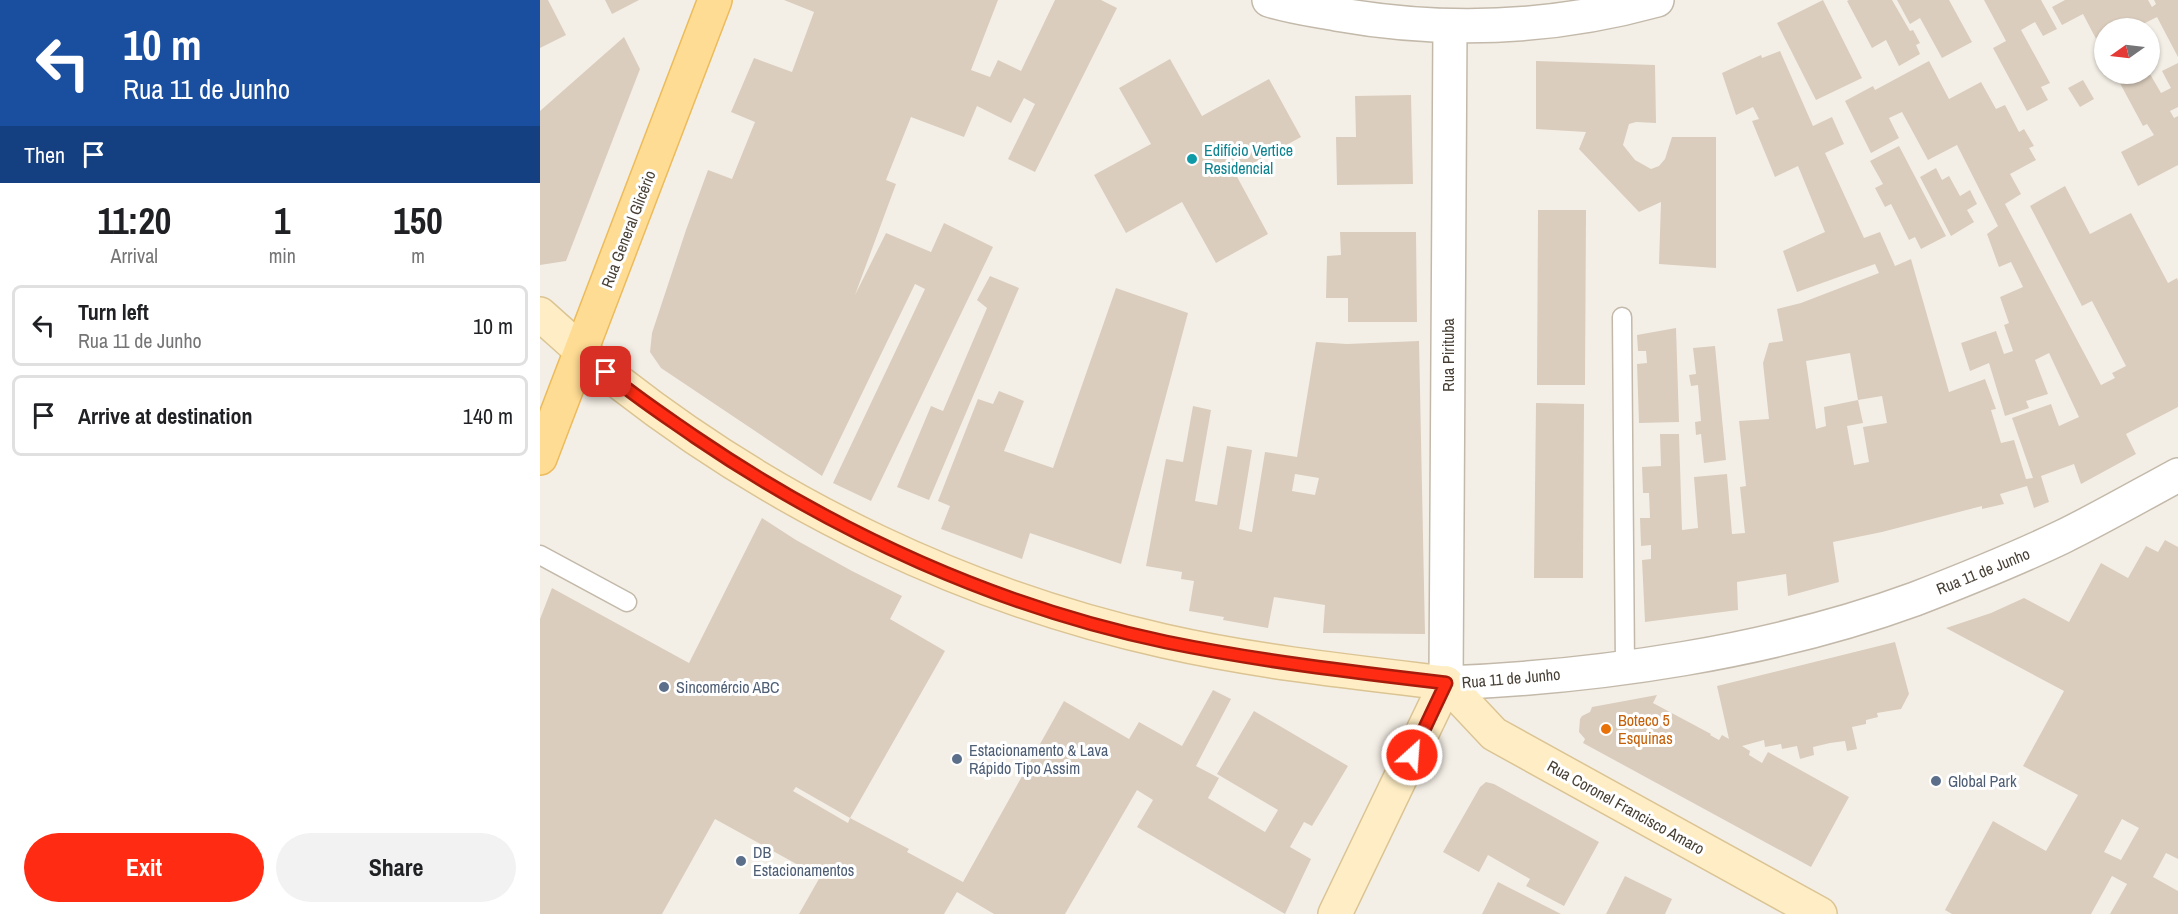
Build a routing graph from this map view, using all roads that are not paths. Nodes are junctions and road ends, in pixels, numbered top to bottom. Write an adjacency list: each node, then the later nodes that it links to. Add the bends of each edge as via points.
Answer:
1 (715, 0): 7 (main road, Rua General Glicério)
2 (1269, 0): 4 (street, via 1378,22)
3 (1657, 0): 4 (street, via 1544,22)
4 (1450, 27): 13 (street, Rua Pirituba)
5 (540, 314): 7 (street, Rua 11 de Junho)
6 (1622, 317): 12 (lane)
7 (581, 351): 8 (main road, Rua General Glicério); 13 (street, Rua 11 de Junho, via 661,414 828,518 1009,597 1128,633 1232,655)
8 (540, 458)
9 (2178, 475): 12 (street, Rua 11 de Junho, via 2042,546 1912,600 1788,636)
10 (540, 555): 11 (lane)
11 (627, 602)
12 (1625, 666): 13 (street, Rua 11 de Junho, via 1512,680)
13 (1446, 683): 14 (street); 15 (street, Rua Coronel Francisco Amaro, via 1494,734)
14 (1335, 914)
15 (1820, 914)

